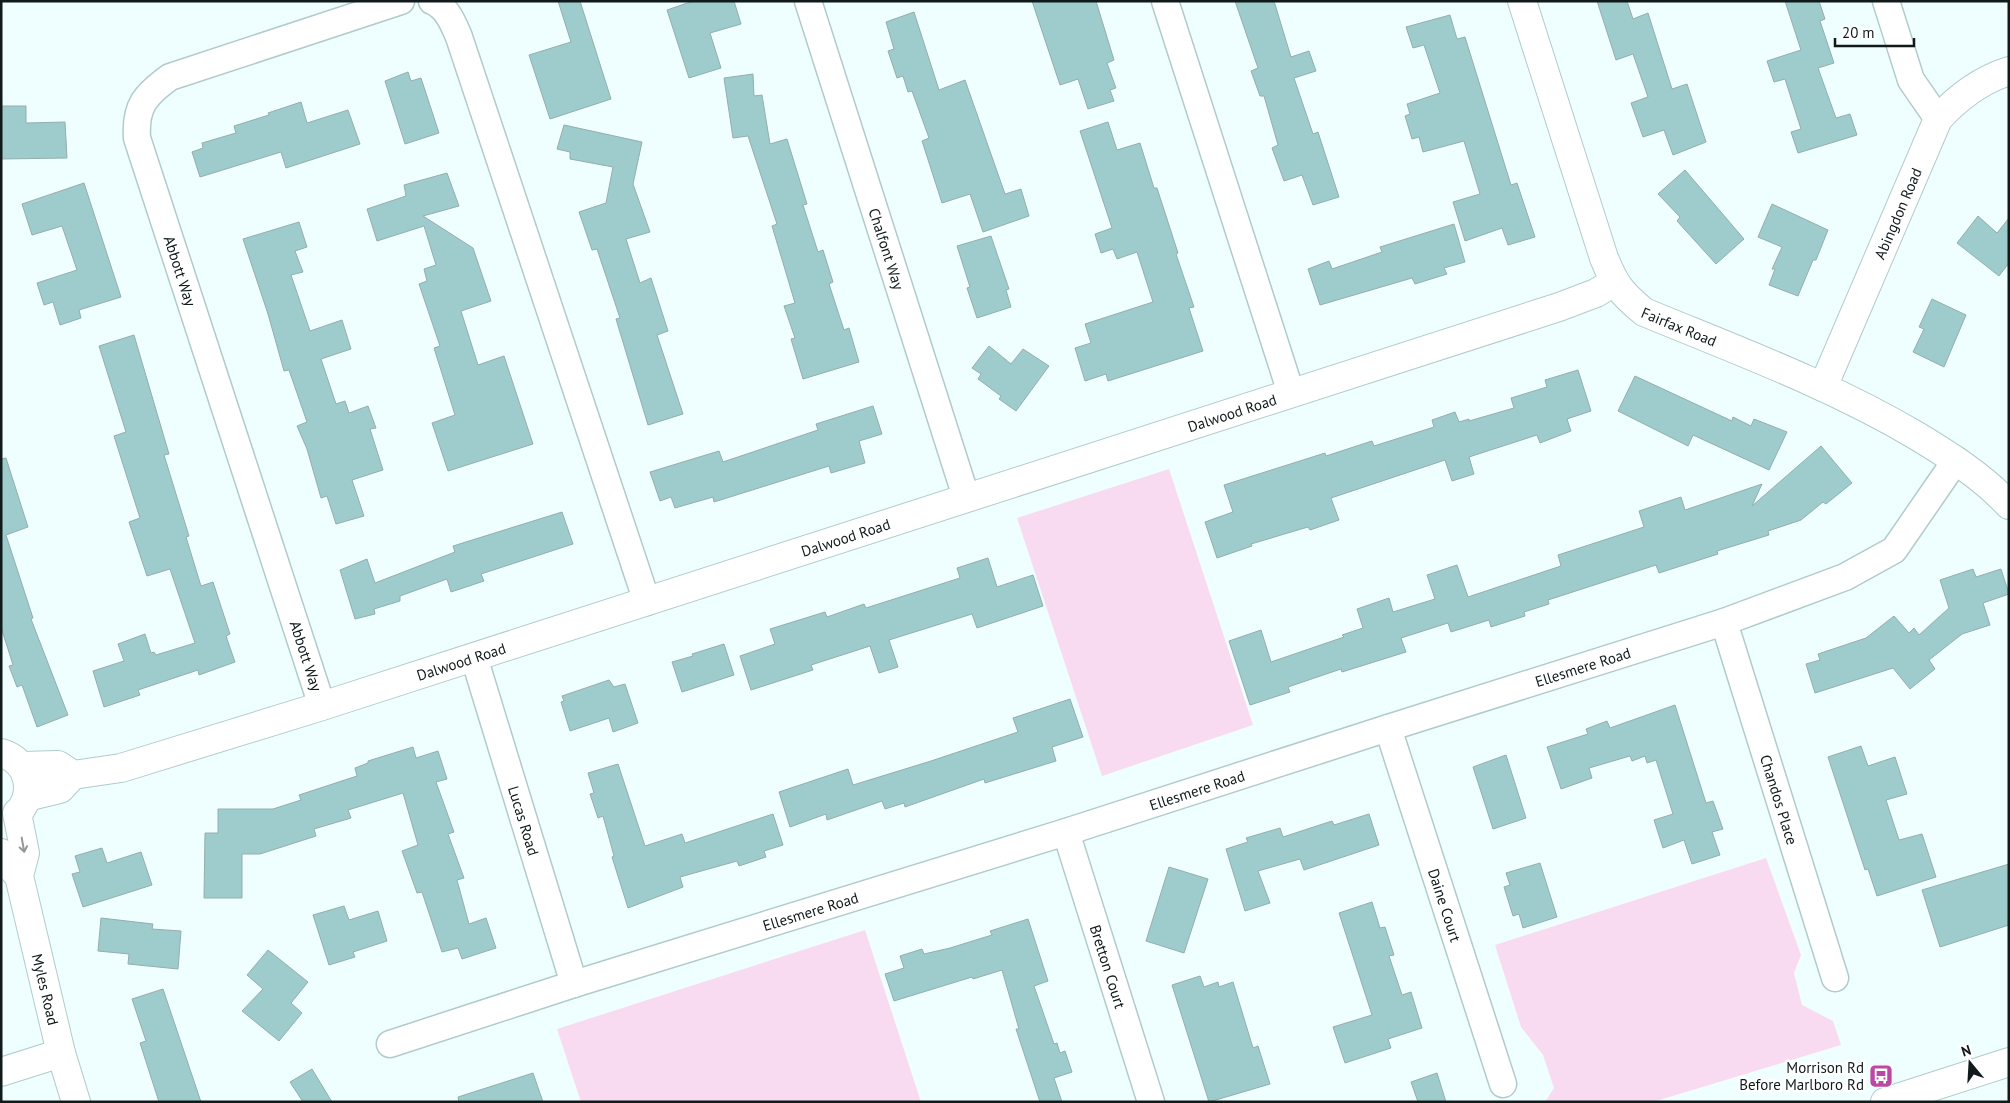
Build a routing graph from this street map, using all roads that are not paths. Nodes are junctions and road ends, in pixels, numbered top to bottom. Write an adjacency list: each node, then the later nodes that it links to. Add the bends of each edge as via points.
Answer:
1 (401, 1): 18 (street, Abbott Way, via 170,77 141,103 136,120 137,138)
2 (432, 1): 15 (street, via 452,18 460,37)
3 (808, 1): 13 (street, Chalfont Way)
4 (1165, 1): 11 (street)
5 (1522, 1): 9 (street, Fairfax Road)
6 (1886, 1): 8 (street, via 1911,80)
7 (2009, 71): 8 (street, Abingdon Road, via 1973,88)
8 (1938, 119): 10 (street, Abingdon Road)
9 (1614, 282): 10 (street, Fairfax Road, via 1626,298 1644,312); 11 (street, Dalwood Road, via 1596,293 1559,307)
10 (1823, 386): 12 (street, Fairfax Road, via 1880,414)
11 (1291, 393): 13 (street, Dalwood Road)
12 (1956, 460): 14 (street, Fairfax Road); 16 (street, Ellesmere Road, via 1894,550 1845,577)
13 (966, 497): 15 (street, Dalwood Road)
14 (2009, 504)
15 (647, 602): 17 (street, Dalwood Road)
16 (1724, 622): 19 (street, Ellesmere Road); 26 (street, Chandos Place)
17 (474, 657): 18 (street, Dalwood Road); 27 (street, Lucas Road)
18 (322, 706): 21 (street, Dalwood Road, via 121,768)
19 (1388, 728): 23 (street, Ellesmere Road); 32 (street, Daine Court)
20 (12, 759): 21 (street, via 58,765); 22 (street, Myles Road, via 27,775 29,786)
21 (73, 775): 22 (street, via 60,789)
22 (15, 811): 25 (street, Myles Road, one-way to 25, via 25,853)
23 (1066, 832): 27 (street, Ellesmere Road); 34 (street, Bretton Court)
24 (1, 854): 25 (street, Myles Road)
25 (19, 876): 29 (street, Myles Road)
26 (1835, 978)
27 (574, 984): 28 (street, Ellesmere Road)
28 (390, 1044)
29 (61, 1054): 31 (street); 33 (street, Myles Road)
30 (2009, 1062): 35 (street)
31 (1, 1072)
32 (1503, 1084)
33 (76, 1102)
34 (1151, 1102)
35 (1885, 1102)

